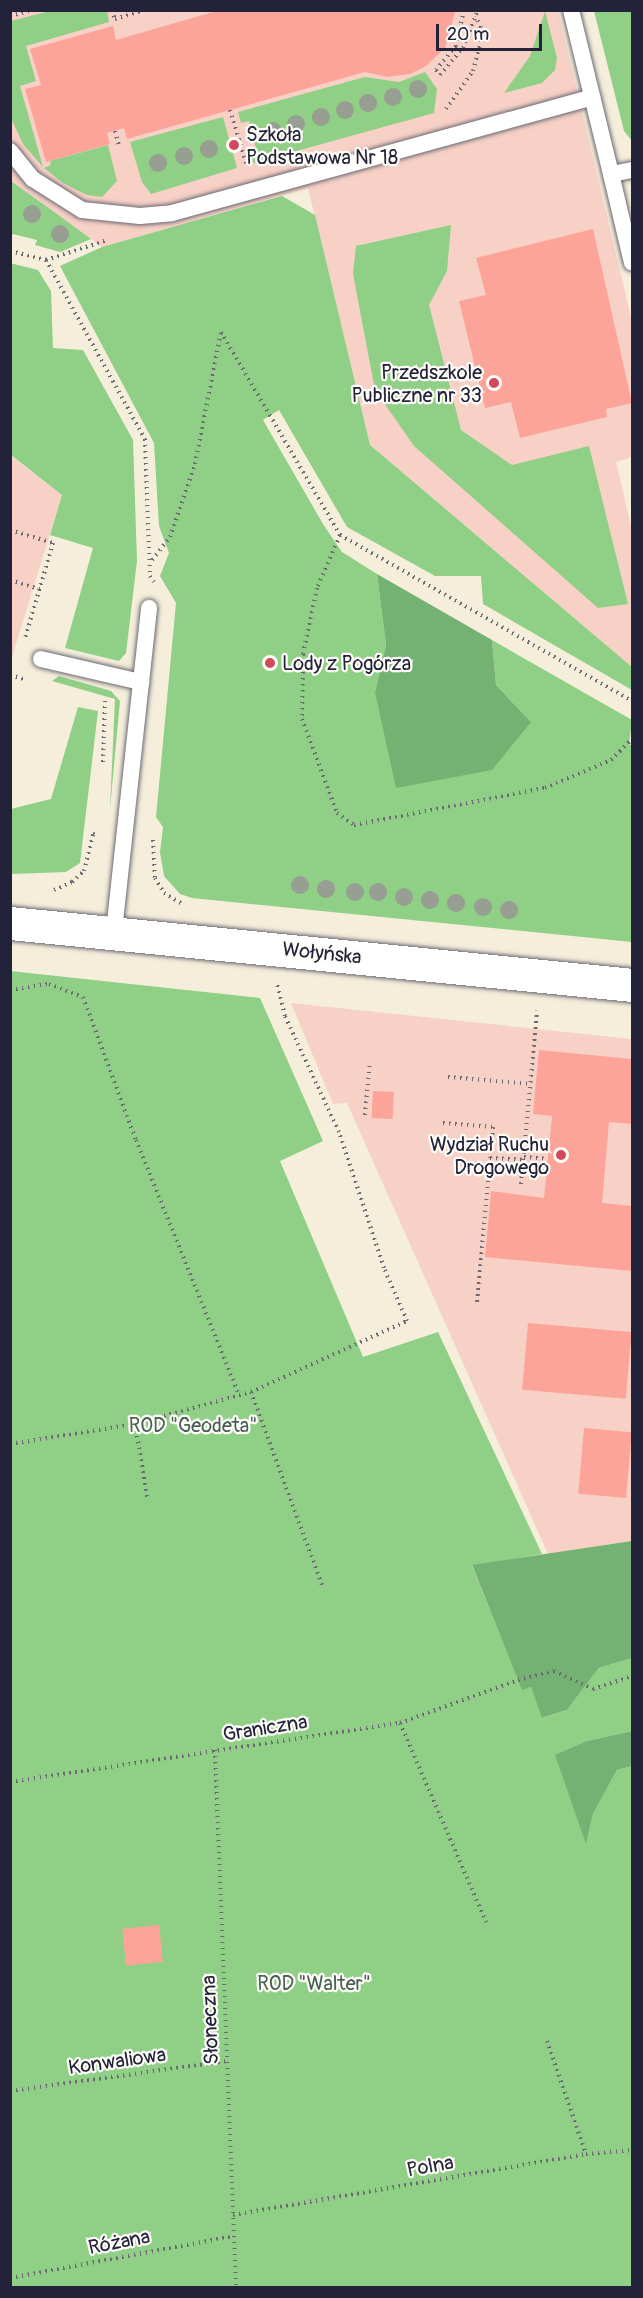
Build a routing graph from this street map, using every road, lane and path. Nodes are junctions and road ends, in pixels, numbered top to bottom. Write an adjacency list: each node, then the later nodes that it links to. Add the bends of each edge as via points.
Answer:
1 (32, 10): 7 (path)
2 (112, 10): 3 (path, via 115,19)
3 (145, 10)
4 (464, 10): 8 (path, via 456,46 436,70 440,75 463,48)
5 (478, 10): 8 (path)
6 (571, 10): 9 (lane)
7 (10, 16)
8 (476, 16): 11 (path, via 483,33 473,71)
9 (592, 97): 16 (lane); 17 (lane)
10 (230, 110): 17 (path)
11 (440, 117)
12 (115, 130): 13 (path)
13 (119, 146)
14 (10, 151): 18 (lane, via 33,179 55,196 82,210)
15 (633, 170): 16 (lane)
16 (611, 174): 21 (lane)
17 (254, 190): 18 (lane, via 172,213)
18 (116, 216): 20 (path, via 113,234 107,240)
19 (10, 251): 20 (path)
20 (46, 260): 24 (path, via 145,439)
21 (633, 263)
22 (10, 530): 27 (path, via 53,543)
23 (340, 535): 24 (path, via 221,332 195,464 170,537); 34 (path); 37 (path, via 317,588 305,643 302,719 337,813 354,825 545,788 610,760)
24 (151, 561): 26 (path, via 150,576)
25 (10, 579): 27 (path)
26 (156, 585)
27 (40, 589): 29 (path)
28 (149, 608): 33 (lane)
29 (23, 643)
30 (41, 659): 33 (lane)
31 (16, 665): 32 (path)
32 (13, 676)
33 (141, 682): 41 (lane)
34 (633, 701)
35 (106, 702): 36 (path)
36 (104, 737)
37 (633, 739)
38 (93, 834): 39 (path, via 84,871 67,885)
39 (46, 892)
40 (10, 923): 41 (street, Wołyńska)
41 (114, 931): 42 (street, Wołyńska)
42 (633, 985)
43 (10, 990): 57 (path, via 49,984 83,997)
44 (538, 1001): 48 (path)
45 (285, 1016): 56 (path, via 339,1132 384,1268 408,1322)
46 (370, 1061): 49 (path)
47 (448, 1077): 48 (path)
48 (532, 1084): 52 (path)
49 (365, 1115)
50 (443, 1123): 51 (path, via 493,1127)
51 (490, 1158): 52 (path); 55 (path)
52 (524, 1158): 53 (path); 54 (path)
53 (548, 1159)
54 (521, 1184)
55 (477, 1302)
56 (251, 1392): 57 (path); 61 (path)
57 (239, 1395): 58 (path)
58 (135, 1424): 59 (path); 60 (path)
59 (10, 1443)
60 (148, 1501)
61 (322, 1585)
62 (633, 1676): 63 (path, Graniczna, via 593,1689 554,1671)
63 (400, 1723): 64 (path, Graniczna); 66 (path)
64 (215, 1750): 65 (path, Graniczna); 68 (path, Słoneczna)
65 (10, 1782)
66 (486, 1922)
67 (547, 2041): 71 (path)
68 (227, 2061): 69 (path, Konwaliowa); 72 (path, Słoneczna)
69 (10, 2091)
70 (633, 2150): 71 (path, Polna)
71 (586, 2154): 72 (path, Polna)
72 (233, 2215): 73 (path, Słoneczna)
73 (234, 2236): 74 (path, Różana); 75 (path, Słoneczna)
74 (10, 2278)
75 (236, 2288)

